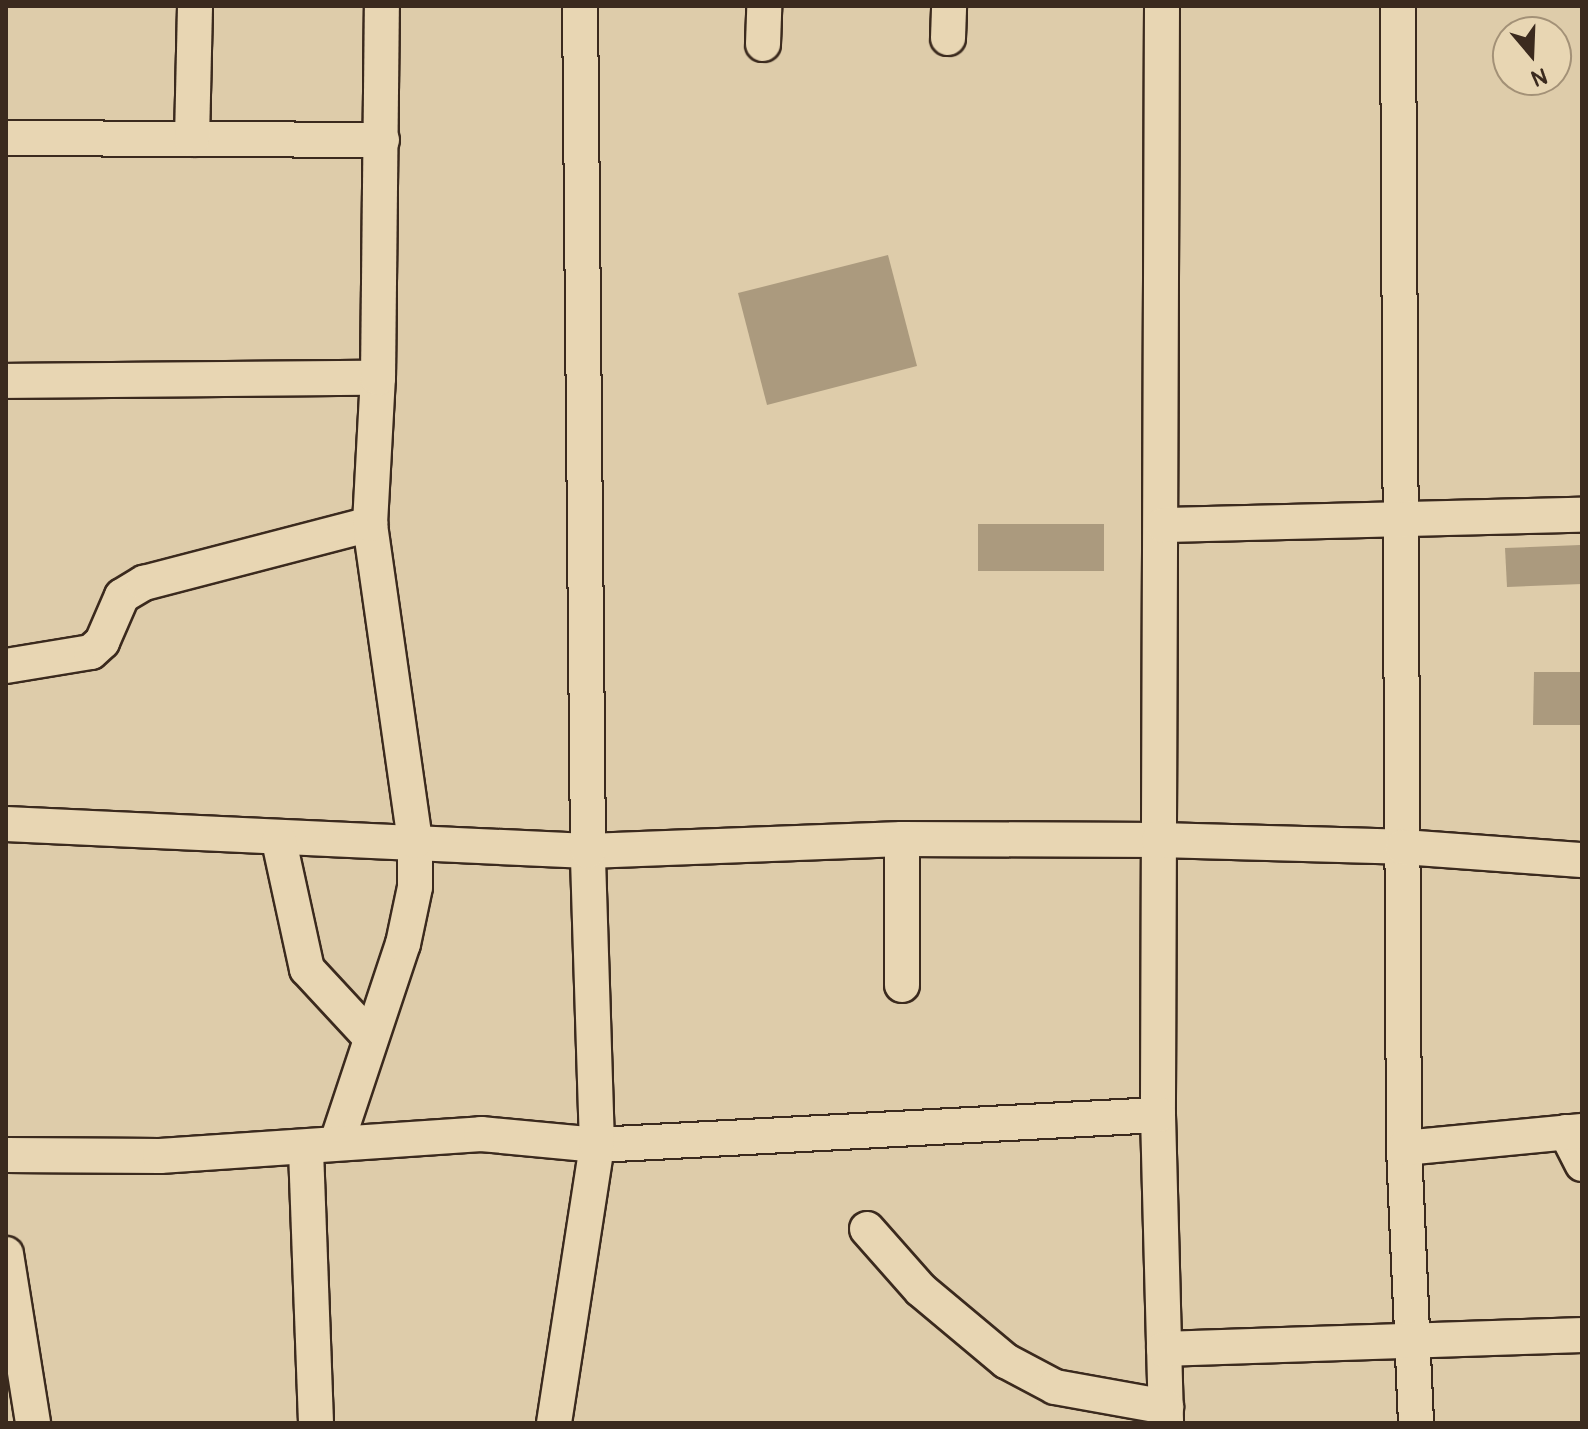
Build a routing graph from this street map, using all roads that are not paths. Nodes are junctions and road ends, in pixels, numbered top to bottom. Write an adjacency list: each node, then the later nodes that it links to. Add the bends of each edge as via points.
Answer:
1 (195, 6): 9 (street)
2 (382, 6): 10 (street)
3 (580, 6): 24 (street)
4 (764, 6): 7 (street)
5 (1162, 6): 16 (street)
6 (1398, 6): 14 (street)
7 (763, 44)
8 (6, 138): 9 (street)
9 (192, 139): 10 (street)
10 (382, 140): 11 (street)
11 (378, 378): 12 (street); 15 (street)
12 (6, 381)
13 (1582, 515): 14 (street)
14 (1404, 518): 16 (street); 23 (street)
15 (370, 524): 17 (street, via 144,583 122,596 102,642 91,652); 22 (street)
16 (1163, 525): 20 (street)
17 (6, 666)
18 (6, 824): 21 (street)
19 (902, 839): 20 (street); 24 (street); 26 (street)
20 (1159, 840): 23 (street); 28 (street)
21 (279, 841): 22 (street); 27 (street, via 307,969)
22 (415, 841): 24 (street); 27 (street, via 415,887 403,944)
23 (1403, 847): 25 (street); 32 (street)
24 (588, 851): 30 (street)
25 (1582, 860)
26 (902, 985)
27 (369, 1036): 31 (street)
28 (1158, 1115): 30 (street); 39 (street)
29 (1574, 1132): 32 (street); 34 (street)
30 (597, 1145): 31 (street, via 481,1134); 43 (street)
31 (322, 1146): 33 (street); 42 (street)
32 (1404, 1148): 38 (street)
33 (6, 1155)
34 (1582, 1164)
35 (867, 1229): 40 (street, via 921,1290 1006,1361 1055,1387)
36 (6, 1254): 41 (street)
37 (1582, 1335): 38 (street)
38 (1413, 1337): 39 (street); 44 (street)
39 (1164, 1349): 40 (street)
40 (1166, 1415)
41 (33, 1423)
42 (316, 1423)
43 (554, 1423)
44 (1416, 1423)

